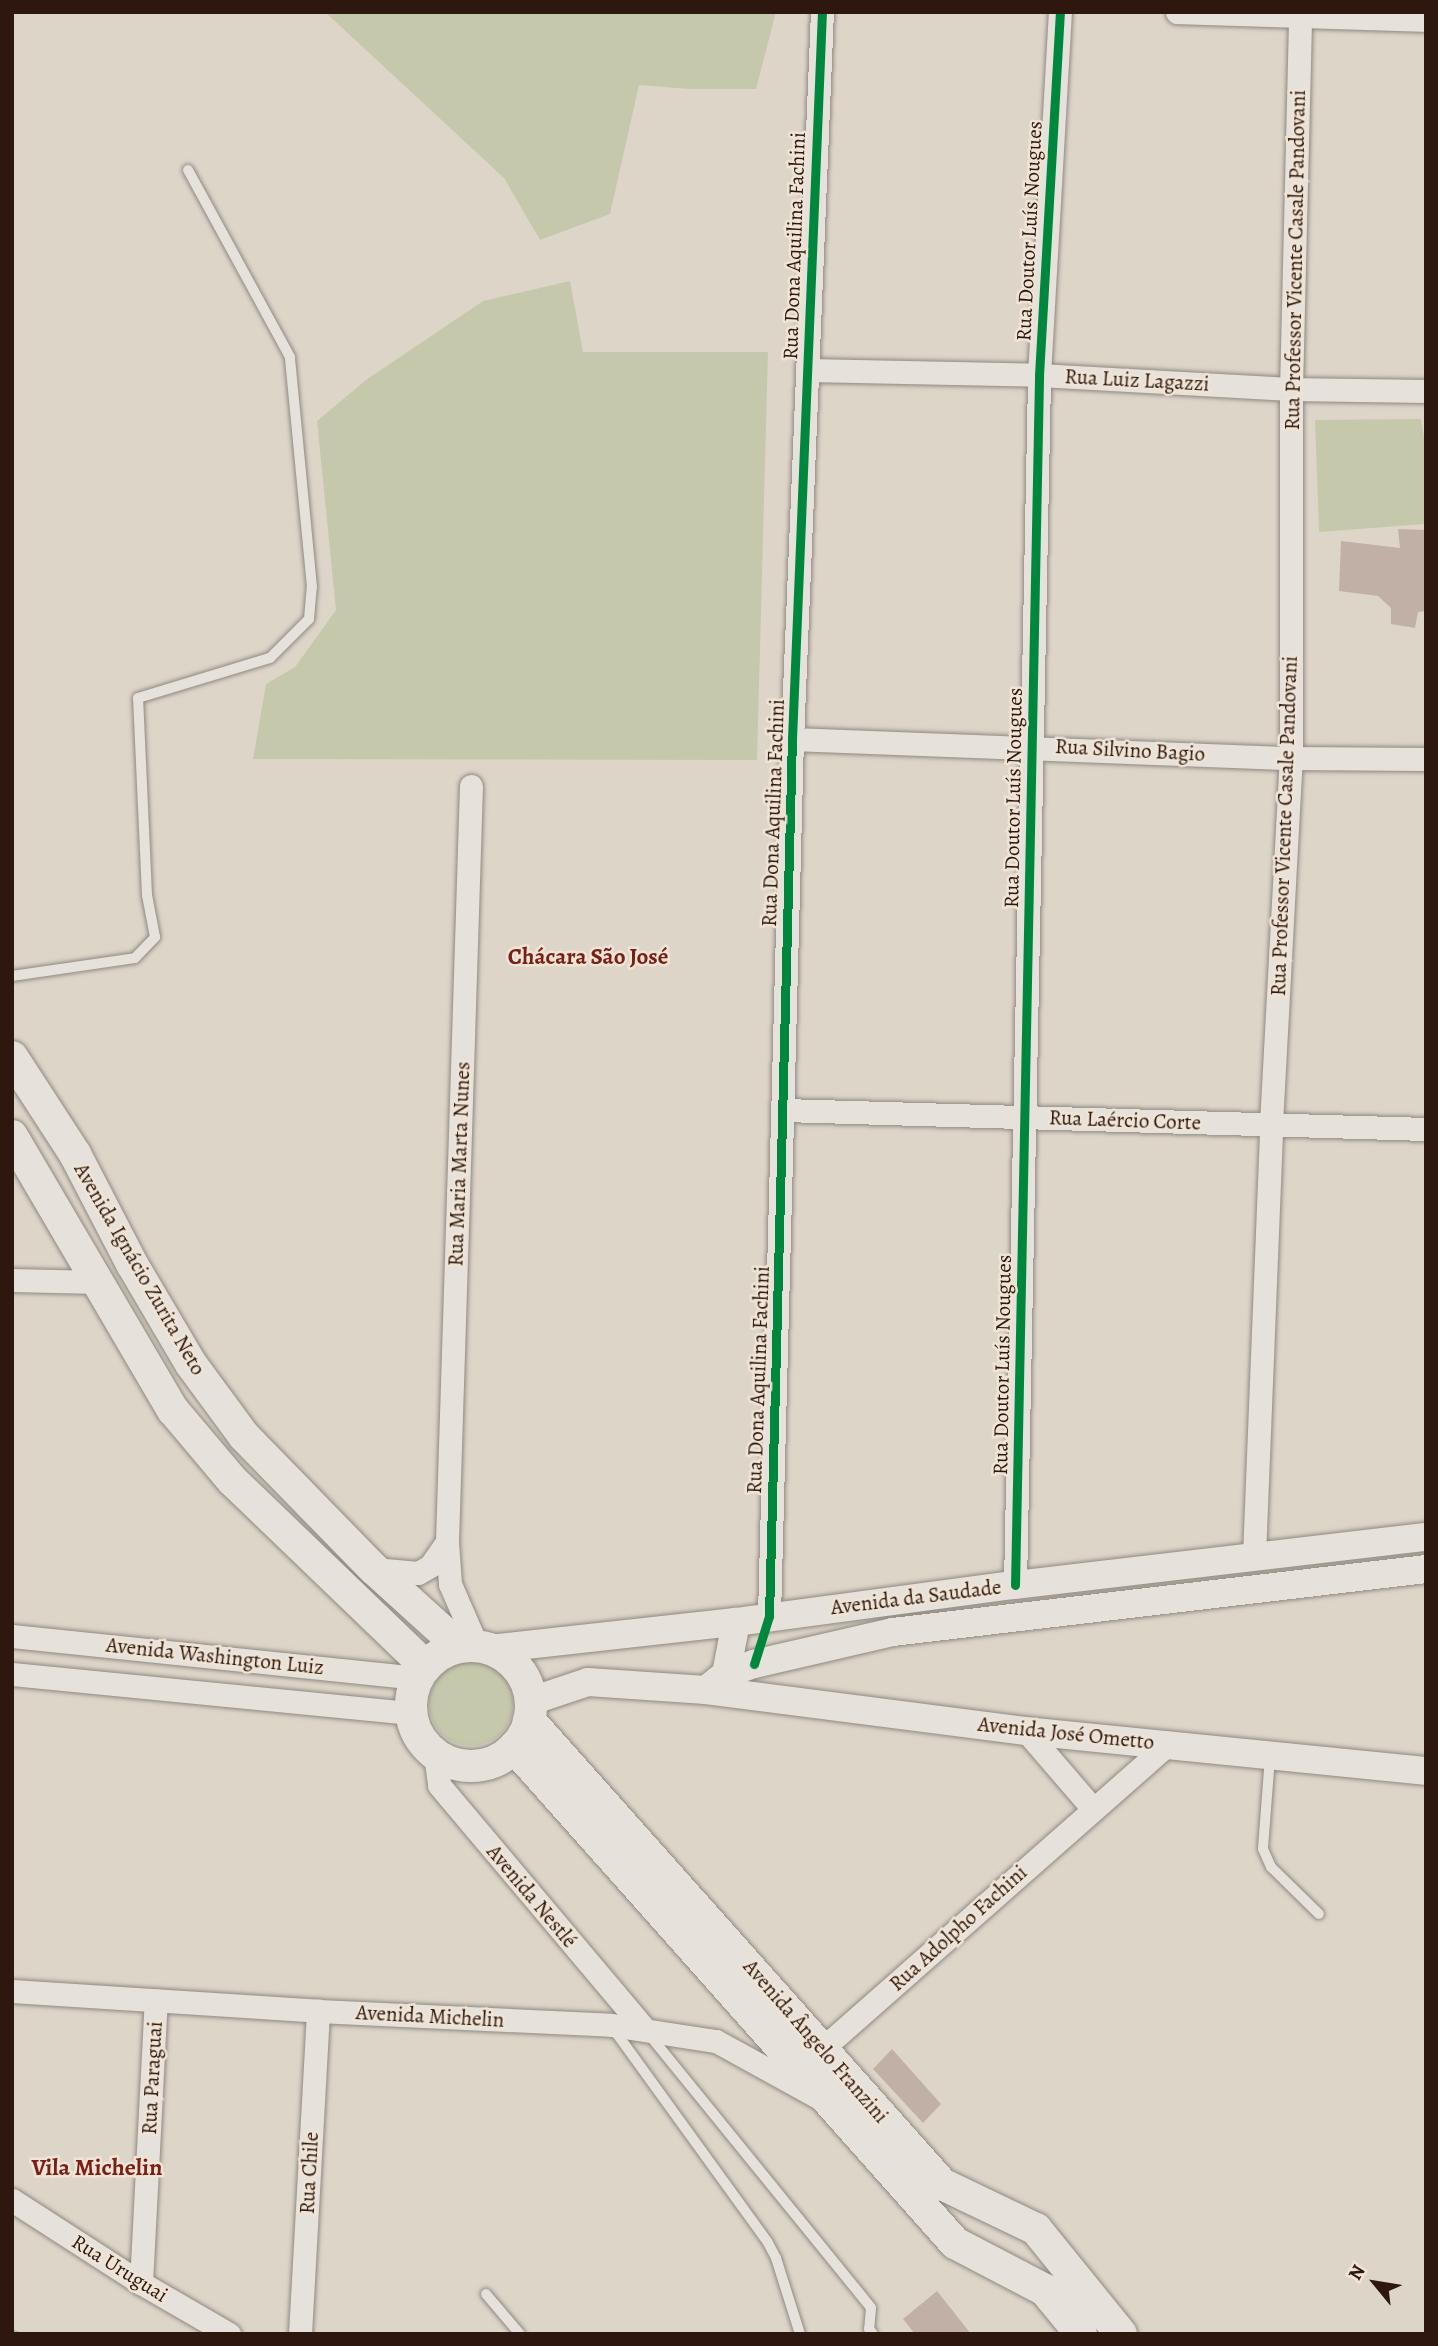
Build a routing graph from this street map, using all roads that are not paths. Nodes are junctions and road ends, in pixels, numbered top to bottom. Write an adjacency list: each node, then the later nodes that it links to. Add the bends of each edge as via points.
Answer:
1 (822, 12): 7 (street, Rua Dona Aquilina Fachini)
2 (1060, 12): 8 (street, Rua Doutor Luís Nougues)
3 (1177, 12): 4 (street)
4 (1299, 15): 5 (street); 9 (street, Rua Professor Vicente Casale Pandovani)
5 (1426, 20)
6 (188, 170): 16 (lane, via 290,357 312,587 309,619 270,658 138,698 147,895 155,937 135,958)
7 (807, 370): 8 (street, Rua Luiz Lagazzi); 11 (street, Rua Dona Aquilina Fachini)
8 (1039, 375): 9 (street, Rua Luiz Lagazzi); 12 (street, Rua Doutor Luís Nougues)
9 (1291, 389): 10 (street, Rua Luiz Lagazzi); 13 (street, Rua Professor Vicente Casale Pandovani)
10 (1426, 391)
11 (792, 739): 12 (street, Rua Silvino Bagio); 18 (street, Rua Dona Aquilina Fachini)
12 (1032, 746): 13 (street, Rua Silvino Bagio); 19 (street, Rua Doutor Luís Nougues)
13 (1291, 758): 14 (street, Rua Silvino Bagio); 20 (street, Rua Professor Vicente Casale Pandovani)
14 (1426, 759)
15 (471, 786): 26 (street, Rua Maria Marta Nunes)
16 (12, 976)
17 (12, 1057): 28 (main road, Avenida Ignácio Zurita Neto, via 75,1154 191,1364 244,1436)
18 (783, 1110): 19 (street, Rua Laércio Corte); 31 (street, Rua Dona Aquilina Fachini)
19 (1024, 1117): 20 (street, Rua Laércio Corte); 30 (street, Rua Doutor Luís Nougues)
20 (1271, 1124): 21 (street, Rua Laércio Corte); 27 (street, Rua Professor Vicente Casale Pandovani)
21 (1426, 1129)
22 (12, 1136): 24 (main road, Avenida Ignácio Zurita Neto)
23 (12, 1280): 24 (street)
24 (97, 1282): 36 (main road, Avenida Ignácio Zurita Neto, via 173,1410 232,1480)
25 (1426, 1537): 27 (street, Avenida da Saudade)
26 (447, 1542): 28 (street, via 430,1566 418,1573); 34 (street, Rua Maria Marta Nunes, via 450,1584)
27 (1254, 1556): 30 (street, Avenida da Saudade)
28 (374, 1569): 34 (main road, Avenida Ignácio Zurita Neto)
29 (1426, 1569): 35 (street, Avenida da Saudade, via 892,1632)
30 (1015, 1585): 31 (street, Avenida da Saudade)
31 (769, 1616): 32 (street, Avenida da Saudade); 35 (street)
32 (736, 1622): 34 (street, Avenida da Saudade); 38 (street)
33 (12, 1636): 36 (street, Avenida Washington Luiz)
34 (476, 1647): 36 (main road, via 441,1653); 40 (main road, via 519,1669)
35 (754, 1664): 38 (street, Avenida da Saudade)
36 (422, 1672): 39 (main road, via 413,1689)
37 (12, 1674): 39 (street, Avenida Washington Luiz)
38 (716, 1682): 40 (street, Avenida da Saudade, via 588,1682); 41 (street, Avenida José Ometto)
39 (411, 1713): 44 (main road, via 419,1736)
40 (525, 1723): 44 (main road, via 500,1758 467,1766); 53 (main road, Avenida Ângelo Franzini); 54 (main road, Avenida Ângelo Franzini)
41 (1026, 1731): 42 (street, Avenida José Ometto); 46 (street)
42 (1169, 1743): 43 (street, Avenida José Ometto); 46 (street, Rua Adolpho Fachini)
43 (1270, 1753): 45 (street, Avenida José Ometto); 47 (lane, via 1263,1849 1271,1867)
44 (435, 1755): 52 (street, Avenida Nestlé, via 439,1785)
45 (1426, 1771)
46 (1093, 1809): 53 (street, Rua Adolpho Fachini)
47 (1319, 1914)
48 (12, 1991): 49 (street, Avenida Michelin)
49 (156, 2000): 50 (street, Avenida Michelin); 58 (street, Rua Paraguai)
50 (318, 2011): 51 (street, Avenida Michelin); 61 (street, Rua Chile)
51 (611, 2025): 52 (street, Avenida Michelin); 63 (lane, via 767,2241)
52 (645, 2030): 54 (street, Avenida Michelin, via 716,2041); 64 (lane, via 871,2308 869,2329)
53 (823, 2048): 56 (main road, Avenida Ângelo Franzini, via 942,2184)
54 (831, 2104): 57 (main road, Avenida Ângelo Franzini, via 955,2243)
55 (12, 2200): 58 (street, Rua Uruguai)
56 (1036, 2230): 57 (main road); 66 (main road, Avenida Ângelo Franzini)
57 (1010, 2271): 65 (main road, Avenida Ângelo Franzini, via 1045,2290)
58 (141, 2283): 60 (street, Rua Uruguai)
59 (486, 2294): 62 (lane)
60 (229, 2334)
61 (300, 2334)
62 (520, 2334)
63 (800, 2334)
64 (873, 2334)
65 (1081, 2334)
66 (1121, 2334)

